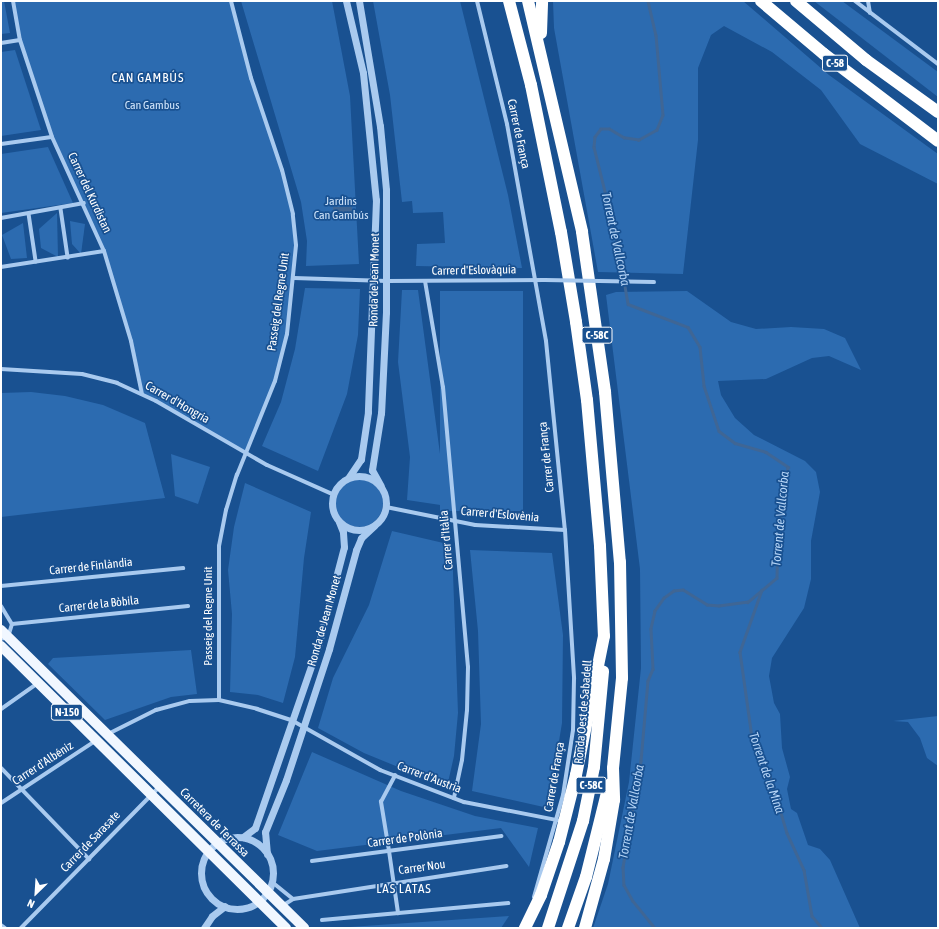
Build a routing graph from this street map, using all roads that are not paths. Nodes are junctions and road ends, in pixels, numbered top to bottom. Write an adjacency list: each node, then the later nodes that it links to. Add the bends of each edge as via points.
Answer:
1 (13, 1): 14 (street, Carrer del Kurdistan)
2 (231, 1): 30 (street, Passeig del Regne Unit, via 251,78 282,170 293,214 296,245)
3 (346, 1): 32 (street, Ronda de Jean Monet, via 363,73 370,126 376,193)
4 (359, 1): 33 (street, Ronda de Jean Monet, via 380,126 386,190)
5 (477, 1): 31 (street, Carrer de França, via 507,124)
6 (509, 1): 53 (highway, C-58C, via 531,85 561,232 576,322 587,400 600,546)
7 (528, 1): 16 (highway, C-58C)
8 (542, 1): 16 (highway)
9 (761, 1): 20 (highway, C-58, via 824,54)
10 (796, 1): 18 (highway, C-58, via 866,60)
11 (855, 1): 13 (street)
12 (868, 1): 13 (street)
13 (870, 13): 17 (street)
14 (20, 40): 15 (street); 19 (street, Carrer del Kurdistan)
15 (1, 43)
16 (541, 48): 63 (highway, C-58C, via 582,232 612,461 620,562 622,663)
17 (938, 64)
18 (938, 112)
19 (52, 137): 21 (street); 22 (street, Carrer del Kurdistan)
20 (938, 141)
21 (1, 144)
22 (84, 203): 23 (street); 26 (street, Carrer del Kurdistan)
23 (61, 209): 24 (street); 27 (street)
24 (29, 214): 25 (street); 28 (street)
25 (1, 218)
26 (104, 251): 27 (street); 37 (street, Carrer del Kurdistan, via 131,341)
27 (68, 256): 28 (street)
28 (36, 261): 29 (street)
29 (1, 266)
30 (294, 278): 32 (street, Carrer d'Eslovàquia); 38 (street, Passeig del Regne Unit, via 276,381)
31 (536, 280): 34 (street, Carrer d'Eslovàquia); 35 (street, Carrer d'Eslovàquia, bridge); 46 (street, Carrer de França, via 546,341)
32 (374, 281): 33 (street, Carrer d'Eslovàquia); 39 (street, Ronda de Jean Monet, via 368,412 361,459)
33 (387, 281): 34 (street, Carrer d'Eslovàquia); 40 (street, Ronda de Jean Monet, via 381,414 372,470)
34 (425, 281): 44 (street, Carrer d'Itàlia, via 443,387)
35 (654, 282)
36 (1, 370): 37 (street, Carrer d'Hongria, via 82,374 117,383)
37 (142, 394): 38 (street, Carrer d'Hongria)
38 (246, 454): 41 (street, Carrer d'Hongria); 56 (street, Passeig del Regne Unit, via 226,510 219,546)
39 (349, 477): 40 (street, via 362,476 374,480); 41 (street, via 340,482)
40 (381, 486): 42 (street)
41 (332, 494): 43 (street, via 331,506)
42 (386, 507): 44 (street, Carrer d'Eslovènia); 45 (street, via 383,516)
43 (339, 522): 45 (street, via 356,530); 58 (street, Ronda de Jean Monet, via 344,547 318,646)
44 (456, 522): 46 (street, Carrer d'Eslovènia, via 509,528); 68 (street, Carrer d'Itàlia, via 468,674 462,760)
45 (374, 526): 59 (street, Ronda de Jean Monet, via 361,538 356,550)
46 (565, 530): 70 (street, Carrer de França, via 574,679 572,730)
47 (183, 568): 48 (street, Carrer de Finlàndia)
48 (1, 586)
49 (1, 606): 51 (street)
50 (188, 606): 51 (street, Carrer de la Bòbila)
51 (12, 624): 52 (street, Carretera de Terrassa)
52 (3, 635): 60 (main road, Carretera de Terrassa / N-150)
53 (604, 636): 90 (highway, via 568,806 541,895); 100 (highway, Ronda Oest de Sabadell / C-58C, via 601,711 594,767 583,821)
54 (1, 646): 55 (main road, Carretera de Terrassa / N-150)
55 (38, 683): 57 (street); 61 (main road, Carretera de Terrassa / N-150)
56 (219, 700): 58 (street); 60 (street, via 190,701 156,710)
57 (1, 710)
58 (293, 721): 59 (street); 72 (street, Ronda de Jean Monet, via 255,828)
59 (304, 728): 64 (street, Carrer d'Austria); 76 (street, Ronda de Jean Monet, via 265,832)
60 (107, 734): 61 (street); 65 (main road, Carretera de Terrassa / N-150)
61 (96, 741): 66 (street, Carrer d'Albéniz); 67 (main road, Carretera de Terrassa / N-150)
62 (1, 768): 66 (street)
63 (613, 768): 101 (highway, C-58C, via 588,870); 102 (highway, via 613,815 600,878)
64 (395, 776): 68 (street, Carrer d'Austria); 75 (street, via 381,802)
65 (159, 787): 67 (street, Carrer de Sarasate); 73 (main road, Carretera de Terrassa / N-150)
66 (20, 791): 69 (street, Carrer d'Albéniz); 77 (street)
67 (150, 796): 74 (main road, Carretera de Terrassa / N-150); 77 (street, Carrer de Sarasate)
68 (454, 798): 70 (street, Carrer d'Austria)
69 (1, 804)
70 (557, 820): 90 (street, Carrer de França)
71 (501, 836): 75 (street, Carrer de Polònia)
72 (243, 837): 73 (street, via 229,838); 76 (street, via 258,843)
73 (215, 844): 74 (street); 82 (main road, Carretera de Terrassa / N-150)
74 (208, 851): 84 (street, via 202,863 201,878); 86 (main road, Carretera de Terrassa / N-150)
75 (388, 851): 78 (street, Carrer de Polònia); 81 (street)
76 (267, 854): 80 (street, Ronda de Jean Monet, via 272,870)
77 (89, 859): 95 (street, Carrer de Sarasate)
78 (312, 861)
79 (506, 866): 81 (street, Carrer Nou)
80 (272, 882): 82 (street); 83 (street)
81 (394, 882): 83 (street, Carrer Nou); 89 (street)
82 (267, 893): 86 (street); 88 (main road, Carretera de Terrassa / N-150)
83 (293, 899): 88 (street, Carrer Nou)
84 (213, 900): 87 (street); 91 (street)
85 (508, 903): 89 (street)
86 (258, 904): 87 (street, via 240,908); 88 (main road); 97 (main road, Carretera de Terrassa / N-150)
87 (224, 906): 91 (street)
88 (282, 906): 98 (main road, Carretera de Terrassa / N-150)
89 (398, 913): 92 (street)
90 (531, 913): 99 (highway)
91 (212, 916): 96 (street)
92 (322, 920)
93 (1, 924): 94 (street)
94 (4, 928)
95 (20, 928)
96 (204, 928)
97 (286, 928)
98 (304, 928)
99 (524, 928)
100 (548, 928)
101 (568, 928)
102 (585, 928)

